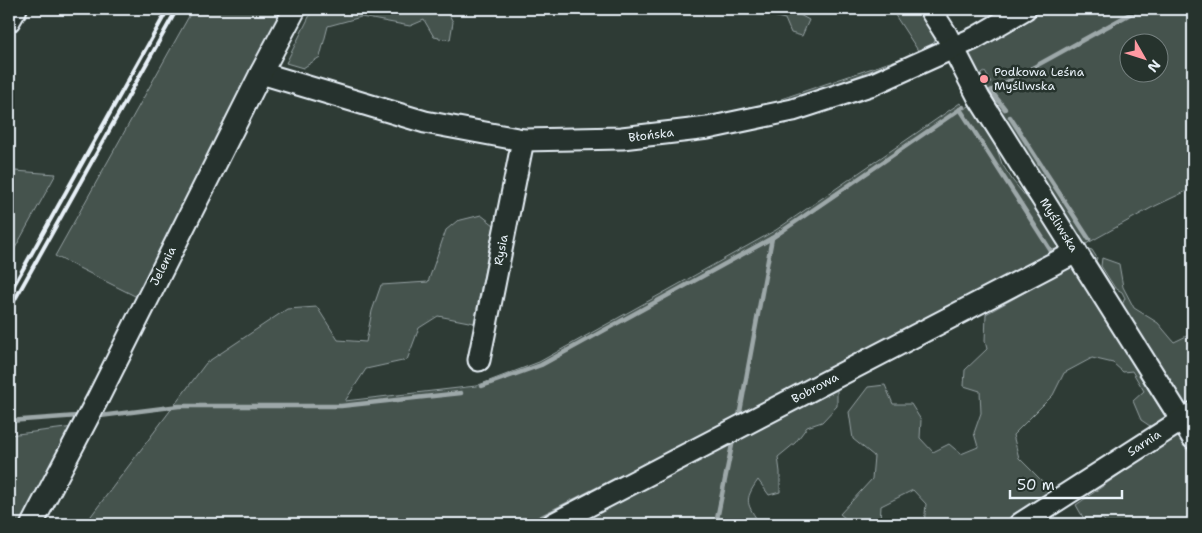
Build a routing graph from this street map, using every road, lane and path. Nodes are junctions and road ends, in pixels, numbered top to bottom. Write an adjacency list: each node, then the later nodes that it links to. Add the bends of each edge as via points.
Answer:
1 (16, 9): 5 (street)
2 (295, 9): 7 (street, Jelenia)
3 (930, 9): 6 (street, Myśliwska)
4 (1025, 9): 6 (street, Błońska)
5 (9, 21)
6 (954, 49): 8 (street, Błońska, via 864,87 792,110 708,128 622,138); 9 (street, Myśliwska, via 979,98)
7 (261, 72): 8 (street, Błońska, via 425,122); 13 (street, Jelenia)
8 (523, 140): 10 (street, Rysia)
9 (1076, 252): 11 (street, Myśliwska); 14 (street, Bobrowa)
10 (479, 360)
11 (1188, 416): 12 (street, Myśliwska); 15 (street, Sarnia)
12 (1193, 438)
13 (32, 524)
14 (553, 524)
15 (1020, 524)

